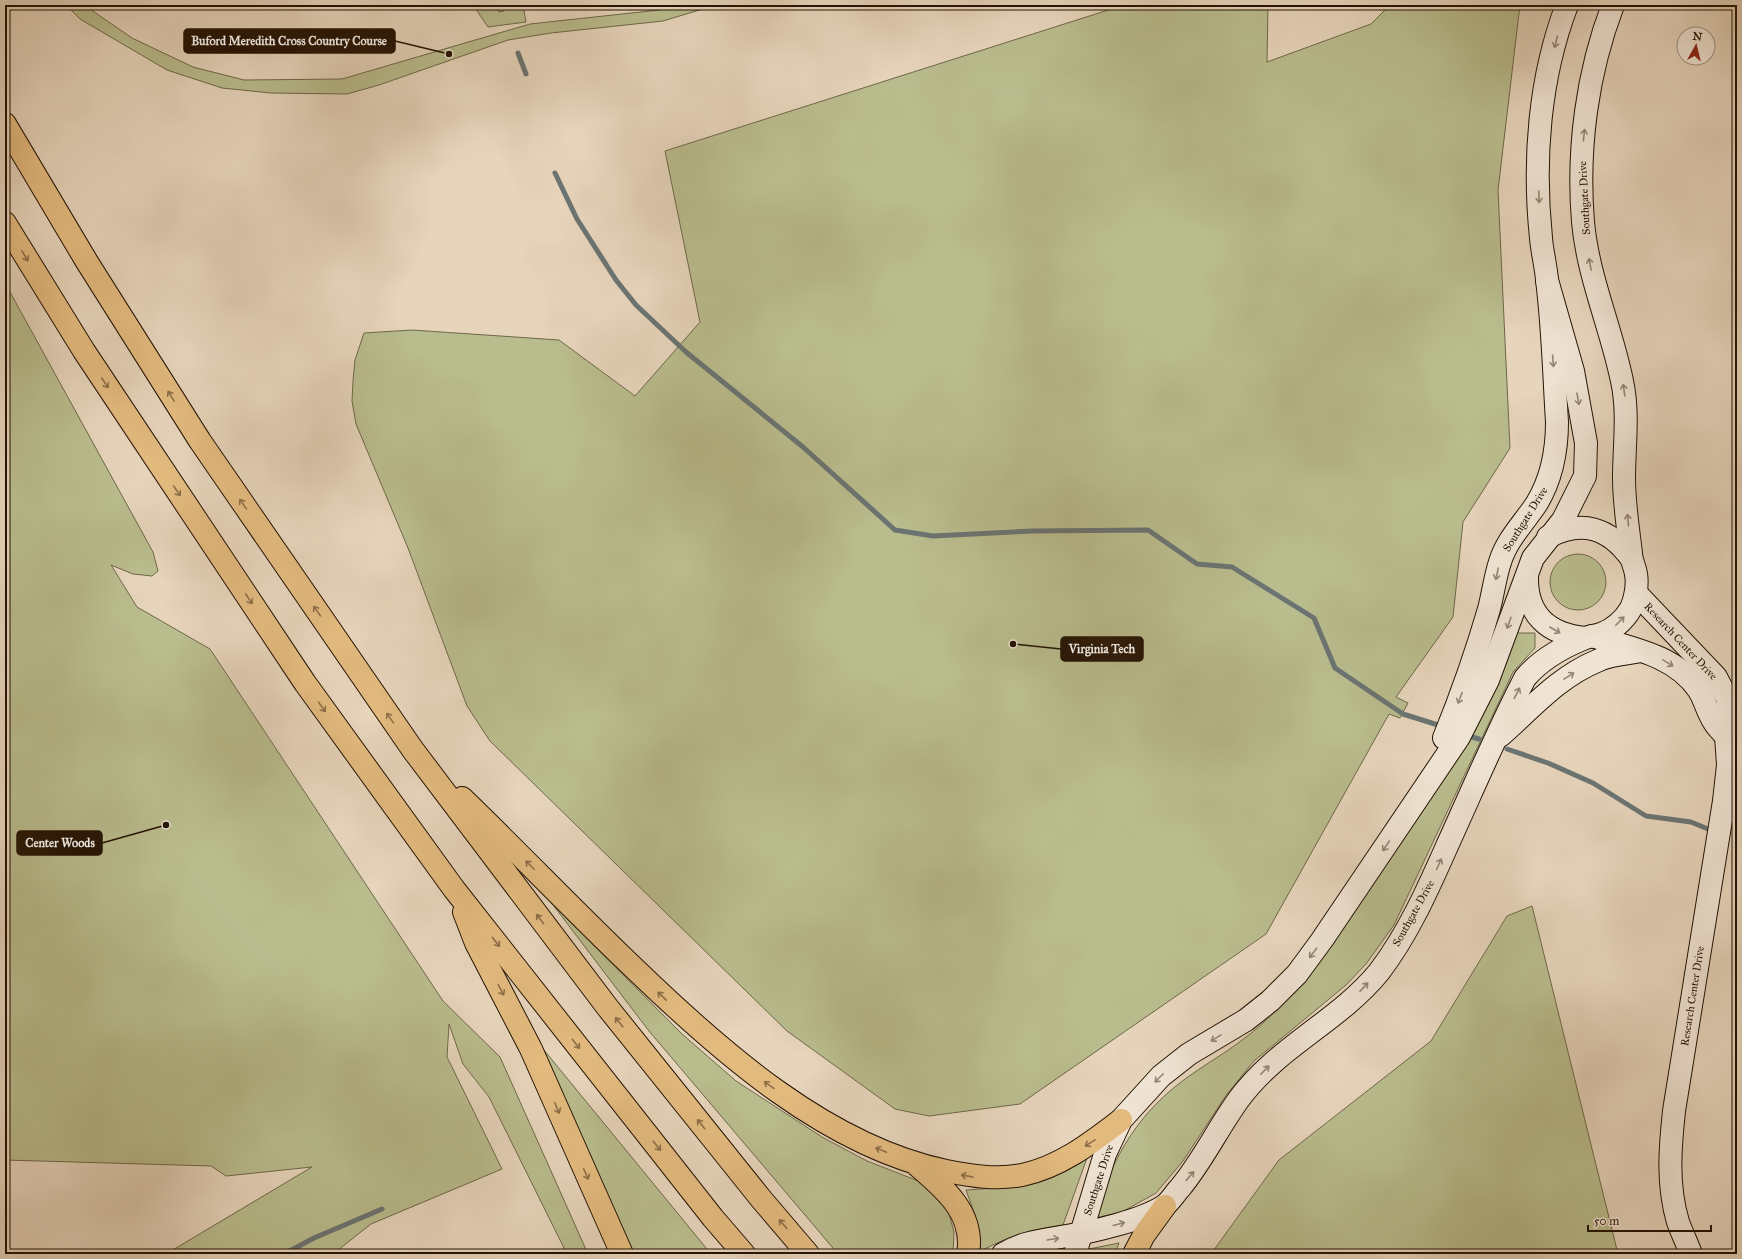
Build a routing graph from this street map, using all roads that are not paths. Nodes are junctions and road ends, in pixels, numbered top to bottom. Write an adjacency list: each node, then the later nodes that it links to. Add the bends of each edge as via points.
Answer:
1 (1567, 5): 5 (main road, Southgate Drive, one-way to 5, via 1554,51 1540,124 1538,198)
2 (1613, 5): 7 (main road, Southgate Drive, one-way to 2, via 1624,480 1625,404 1622,382 1590,266 1581,189 1587,102 1598,50)
3 (5, 124): 14 (highway, one-way to 3, via 200,441 87,262)
4 (5, 223): 16 (highway, one-way to 16, via 84,350 305,683)
5 (1547, 280): 6 (main road, Southgate Drive, one-way to 6, via 1573,371 1587,460 1580,490 1563,520); 15 (main road, Southgate Drive, one-way to 15, via 1558,422 1553,463 1547,484 1537,503 1514,534 1499,562 1489,608 1468,676 1442,742)
6 (1548, 537): 7 (main road, Southgate Drive, via 1563,530 1590,528 1606,534 1621,544); 8 (main road, Southgate Drive, via 1533,558)
7 (1631, 558): 9 (main road, Southgate Drive, via 1637,575)
8 (1527, 573): 10 (main road, Southgate Drive, one-way to 10, via 1527,590 1531,606 1540,619 1553,630 1568,636); 15 (main road, Southgate Drive, one-way to 15, via 1504,638 1459,737)
9 (1636, 593): 10 (main road, Southgate Drive, one-way to 9, via 1602,634 1618,624 1630,610); 12 (main road, Research Center Drive, via 1716,677 1727,698 1731,718)
10 (1588, 637): 11 (main road, Research Center Drive); 13 (main road, Southgate Drive, one-way to 10, via 1525,678 1537,664 1551,654)
11 (1640, 651): 12 (main road, Research Center Drive, one-way to 12, via 1667,662 1682,673 1697,688 1714,722); 13 (main road, one-way to 11, via 1563,679 1598,660)
12 (1726, 736): 27 (main road, Research Center Drive, via 1728,764 1724,801 1669,1152 1671,1190 1678,1222)
13 (1495, 741): 19 (main road, Southgate Drive, one-way to 13, via 1197,1168 1240,1098 1267,1068 1296,1042 1327,1021 1379,972 1407,929)
14 (413, 750): 18 (highway, one-way to 14, via 828,1123 794,1103 745,1068 685,1017); 23 (highway, one-way to 14, via 608,1008)
15 (1408, 814): 17 (main road, Southgate Drive, one-way to 17, via 1297,974 1246,1020 1189,1054 1160,1076)
16 (454, 889): 21 (highway, one-way to 21, via 476,944 531,1049); 22 (highway, one-way to 22)
17 (1121, 1120): 18 (highway, one-way to 18, via 1063,1160 1041,1170 1021,1175 997,1178 972,1177); 20 (main road, Southgate Drive, via 1105,1154)
18 (916, 1165): 24 (highway, via 947,1191 958,1207 969,1234)
19 (1165, 1206): 20 (main road, Southgate Drive, one-way to 19); 26 (highway, via 1144,1234)
20 (1078, 1244): 25 (main road, Southgate Drive, one-way to 20, via 1013,1248 1039,1241)
21 (622, 1254)
22 (744, 1254)
23 (808, 1254)
24 (968, 1254)
25 (1003, 1254)
26 (1134, 1254)
27 (1691, 1254)

